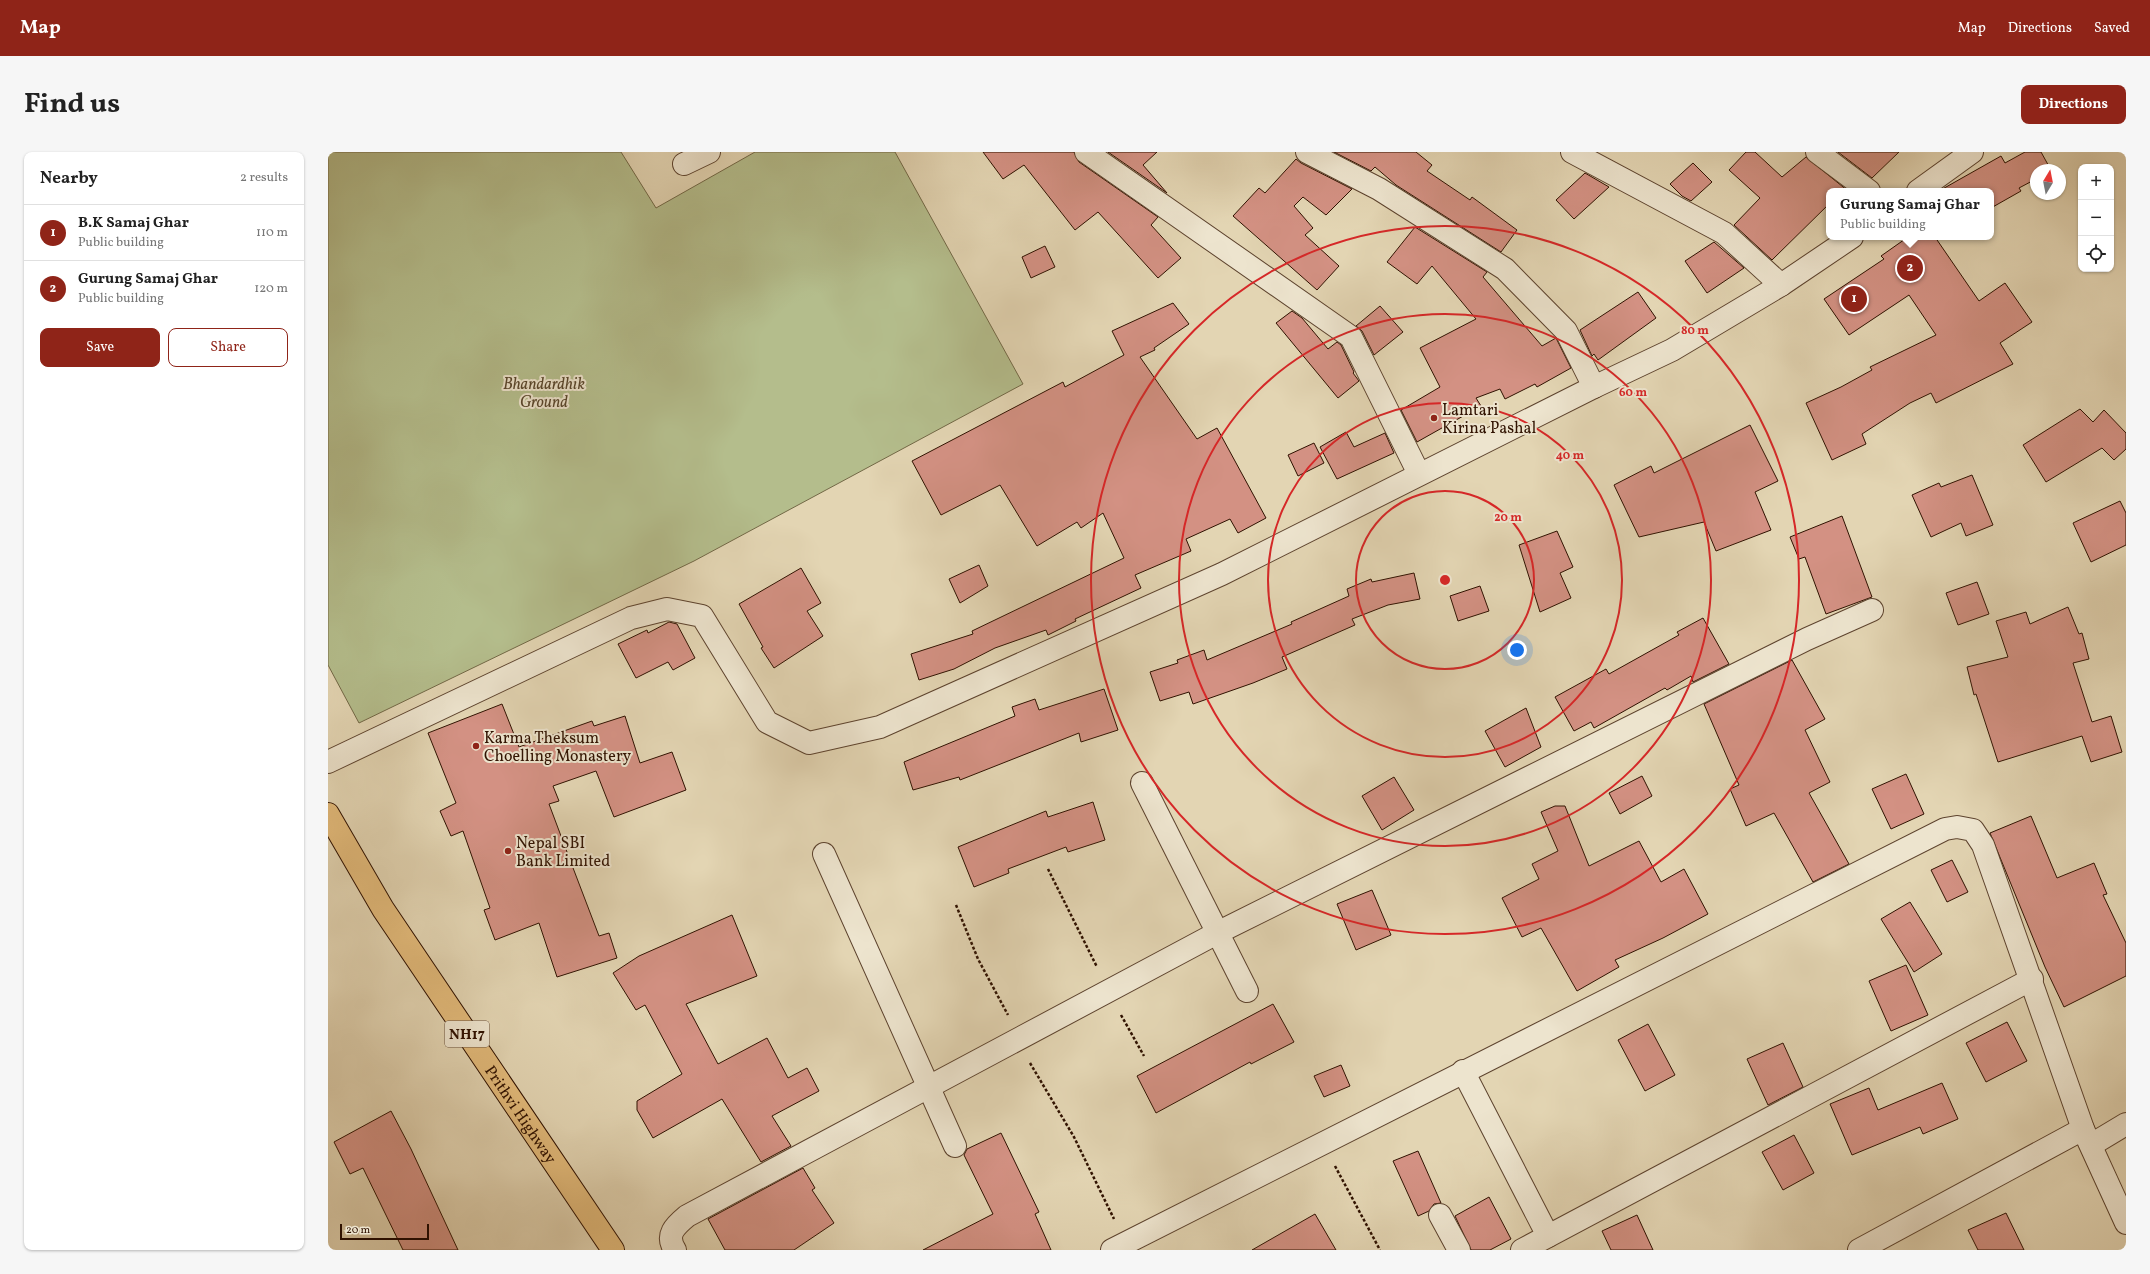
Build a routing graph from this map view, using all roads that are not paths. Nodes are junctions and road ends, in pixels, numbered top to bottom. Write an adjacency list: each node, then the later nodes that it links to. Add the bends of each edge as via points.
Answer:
1 (709, 152): 7 (street)
2 (1086, 152): 13 (street, via 1351,337)
3 (1307, 152): 12 (street, via 1379,189 1504,269 1566,331)
4 (1572, 152): 11 (street, via 1724,233)
5 (1816, 152): 8 (street)
6 (1972, 152): 9 (street)
7 (684, 164)
8 (1865, 188)
9 (1922, 188)
10 (1848, 240): 11 (street)
11 (1781, 285): 12 (street, via 1672,350)
12 (1594, 387): 13 (street)
13 (1419, 474): 15 (street, via 1222,574 880,726 809,744 767,722 702,616 668,609 631,618)
14 (1872, 610): 19 (street, via 1807,639)
15 (328, 762)
16 (1142, 783): 19 (street)
17 (328, 814): 31 (highway, Prithvi Highway / NH17, via 383,909)
18 (824, 854): 23 (street)
19 (1217, 932): 21 (street); 23 (street)
20 (2032, 979): 22 (street, via 1983,845 1973,830 1951,828); 25 (street); 29 (street)
21 (1247, 991)
22 (1464, 1071): 29 (street); 30 (street)
23 (928, 1088): 26 (street); 32 (street, via 687,1216 674,1227 670,1236)
24 (2126, 1124): 25 (street)
25 (2087, 1137): 28 (street); 35 (street)
26 (955, 1146)
27 (1440, 1215): 33 (street)
28 (2126, 1223)
29 (1548, 1236): 34 (street)
30 (1120, 1246)
31 (613, 1250)
32 (675, 1250)
33 (1459, 1250)
34 (1522, 1250)
35 (1859, 1250)

